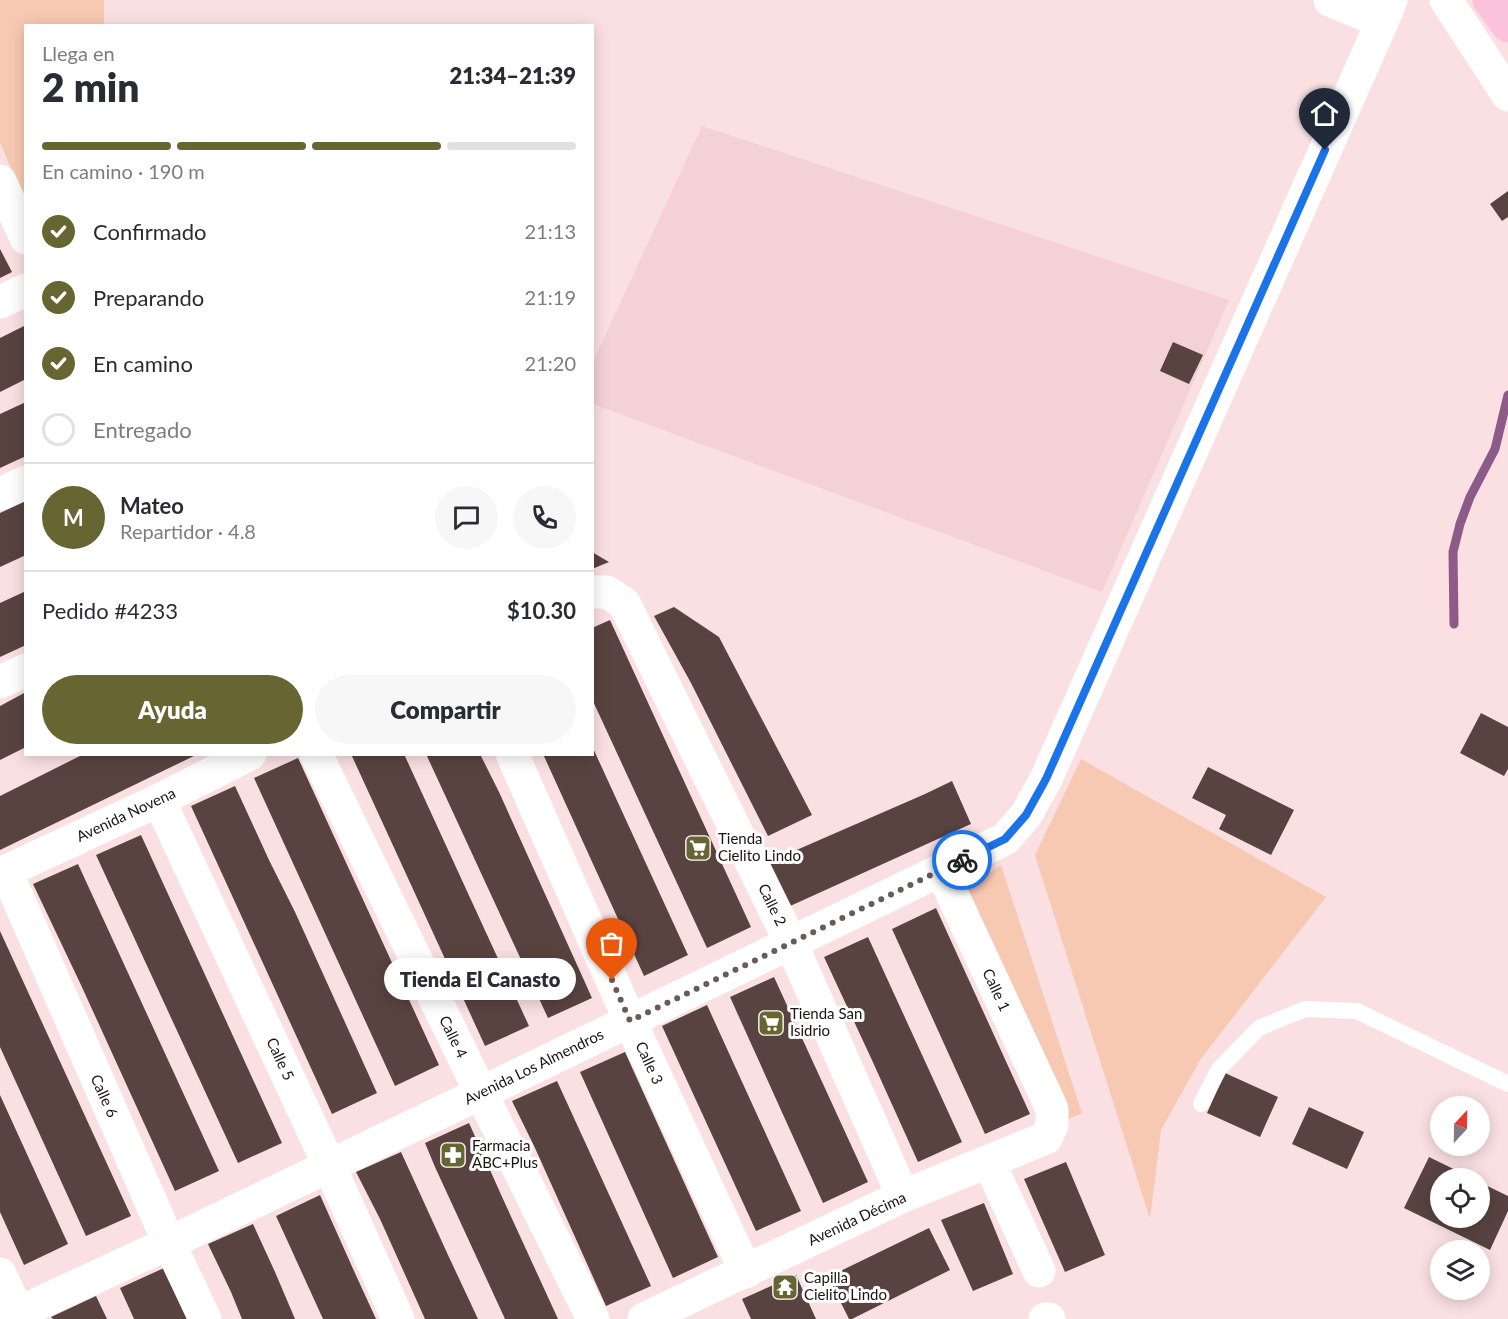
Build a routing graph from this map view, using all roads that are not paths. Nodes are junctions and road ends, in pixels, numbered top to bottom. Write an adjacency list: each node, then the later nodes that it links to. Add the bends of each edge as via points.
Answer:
1 (1330, 0): 4 (street)
2 (1446, 0): 6 (street)
3 (1489, 0): 5 (highway)
4 (1386, 11): 20 (street, Avenida Los Almendros, via 1046,779 1026,815 1005,839)
5 (1508, 26)
6 (1508, 95)
7 (0, 181): 8 (street)
8 (24, 234)
9 (24, 291): 10 (street)
10 (0, 303)
11 (24, 483): 12 (street)
12 (0, 495)
13 (600, 592): 22 (street, Calle 2, via 624,603)
14 (24, 671): 15 (street)
15 (0, 682)
16 (246, 756): 19 (street, Avenida Novena)
17 (317, 756): 25 (street, Calle 4)
18 (513, 756): 23 (street, Calle 3)
19 (159, 800): 21 (street, Avenida Novena); 29 (street, Calle 5)
20 (941, 870): 22 (street, Avenida Los Almendros); 27 (street, Calle 1)
21 (3, 873): 31 (street, Calle 6)
22 (791, 943): 23 (street, Avenida Los Almendros); 30 (street, Calle 2)
23 (630, 1021): 25 (street, Avenida Los Almendros); 33 (street, Calle 3)
24 (1508, 1084): 26 (lane, via 1357,1011 1305,1009 1259,1028 1219,1069)
25 (481, 1093): 29 (street, Avenida Los Almendros); 38 (street, Calle 4)
26 (1201, 1104)
27 (1052, 1109): 28 (street, Avenida Décima, via 1052,1125 1046,1138)
28 (989, 1162): 30 (street, Avenida Décima); 32 (street)
29 (329, 1165): 31 (street, Avenida Los Almendros); 37 (street, Calle 5)
30 (903, 1196): 33 (street, Avenida Décima)
31 (169, 1243): 35 (street, Avenida Los Almendros); 36 (street, Calle 6)
32 (1039, 1270)
33 (746, 1272): 39 (street, Avenida Décima)
34 (0, 1274): 35 (street)
35 (15, 1317)
36 (205, 1319)
37 (398, 1319)
38 (593, 1319)
39 (644, 1319)

